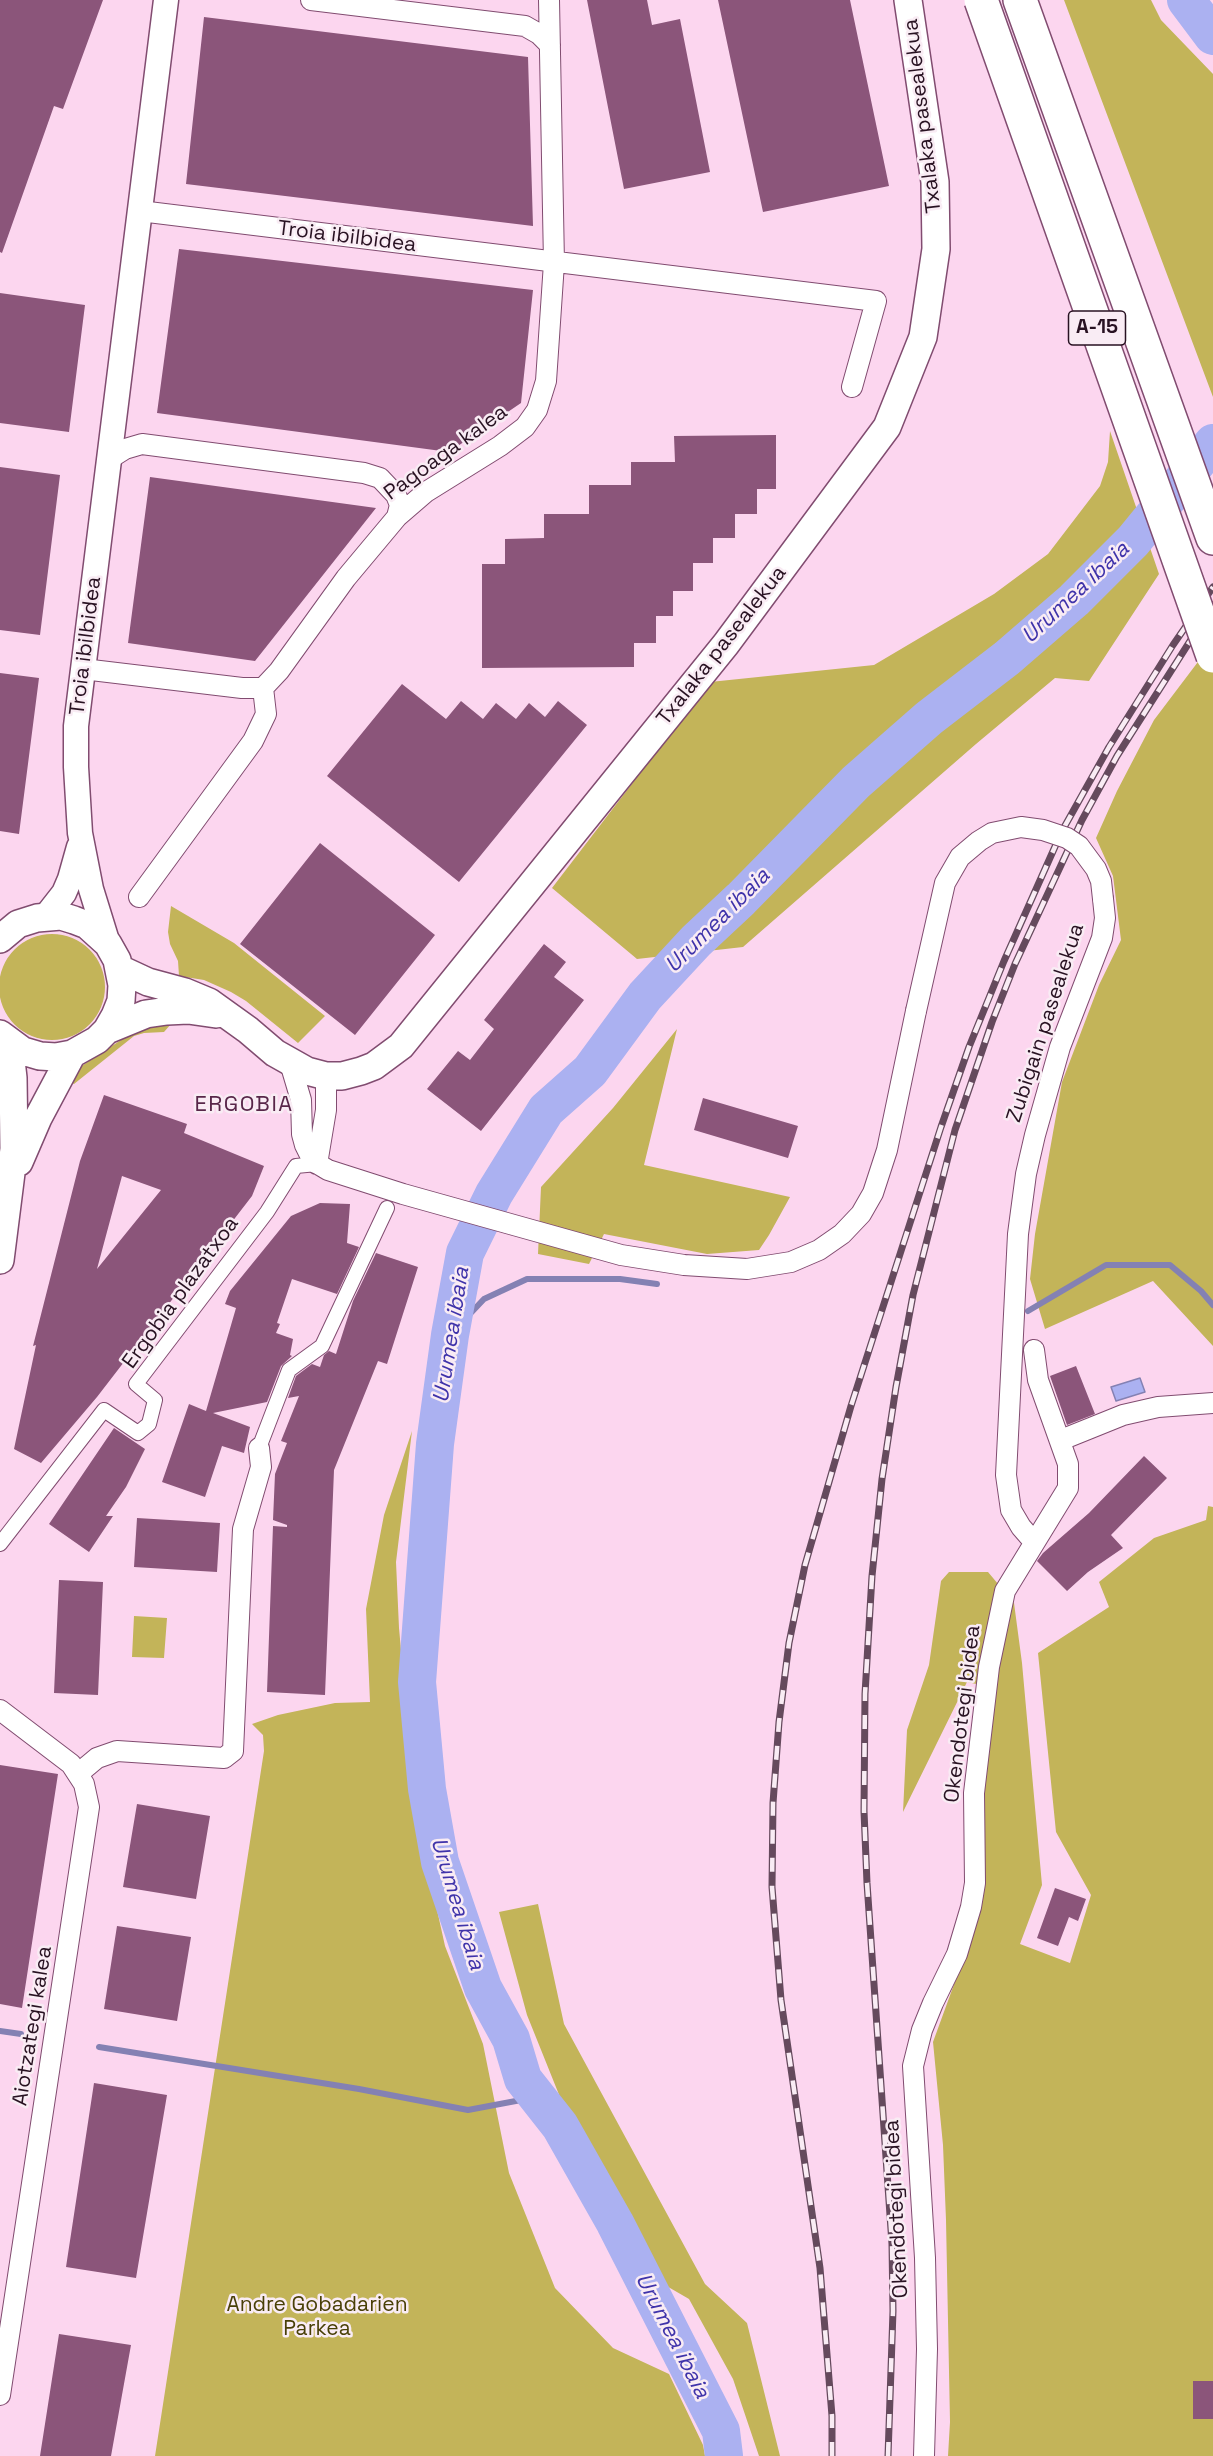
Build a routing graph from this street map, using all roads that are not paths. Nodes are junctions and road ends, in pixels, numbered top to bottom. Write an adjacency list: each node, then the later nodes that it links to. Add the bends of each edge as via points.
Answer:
1 (166, 0): 8 (street, Troia ibilbidea)
2 (311, 0): 7 (street, via 525,26)
3 (549, 0): 7 (street, Pagoaga kalea)
4 (908, 0): 28 (main road, Txalaka pasealekua, via 935,182 936,249 923,337 888,428 726,644 401,1046 374,1066 342,1076)
5 (981, 0): 14 (highway, A-15, bridge)
6 (1020, 0): 13 (highway, A-15)
7 (550, 45): 9 (street, Pagoaga kalea)
8 (140, 211): 9 (street, Troia ibilbidea); 11 (street, Troia ibilbidea)
9 (554, 262): 10 (street, Troia ibilbidea, via 876,301); 12 (street, Pagoaga kalea, via 546,381 537,410 525,428 426,492)
10 (852, 387)
11 (109, 459): 12 (street, via 142,444 363,473 380,478 396,495 400,505); 15 (street, Troia ibilbidea)
12 (397, 517): 16 (street, Pagoaga kalea)
13 (1213, 538)
14 (1213, 656)
15 (83, 669): 16 (street); 17 (street, Troia ibilbidea, via 76,726)
16 (263, 688): 18 (street, via 266,714 253,741)
17 (80, 833): 19 (street, Troia ibilbidea, via 70,879); 21 (street, Troia ibilbidea, via 91,889)
18 (139, 897)
19 (46, 916): 20 (main road); 21 (main road, via 61,916 87,925)
20 (6, 927)
21 (108, 944): 22 (main road)
22 (120, 969): 23 (main road, Txalaka pasealekua, via 201,999); 24 (main road, via 121,1001)
23 (229, 1017): 24 (main road, Txalaka pasealekua, via 209,1012 167,1011 146,1014); 27 (main road, Txalaka pasealekua)
24 (107, 1030): 26 (main road)
25 (4, 1039): 26 (main road, via 39,1056); 30 (main road, via 15,1114)
26 (72, 1054): 30 (main road, via 38,1118)
27 (290, 1063): 28 (main road, Txalaka pasealekua); 29 (street, via 301,1100 302,1134 309,1155)
28 (326, 1076): 29 (street, via 326,1110)
29 (317, 1164): 37 (street, Zubigain pasealekua, bridge, via 414,1197 621,1255 747,1269 791,1262 819,1250 861,1214 873,1193 945,883 960,857 992,833 1011,827 1043,830 1067,838 1083,850 1096,869 1105,918 1102,938 1060,1047 1035,1135 1018,1234 1006,1475 1011,1510); 38 (street, Ergobia plazatxoa, via 296,1166 267,1212 136,1384 155,1400 149,1424 138,1433 104,1410)
30 (11, 1185): 32 (main road)
31 (387, 1208): 36 (street, via 322,1346 290,1370)
32 (0, 1260)
33 (1034, 1350): 35 (street, Okendotegi bidea, via 1038,1380)
34 (1213, 1403): 35 (street, via 1158,1407 1124,1415)
35 (1061, 1440): 37 (street, Okendotegi bidea, via 1068,1464 1068,1488)
36 (259, 1448): 40 (street, via 261,1467 243,1529 233,1751 224,1758 117,1751 97,1758)
37 (1034, 1542): 42 (street, Okendotegi bidea, via 1005,1591 989,1667 974,1793 975,1883 971,1907 957,1954 922,2030 913,2066 925,2258)
38 (0, 1544)
39 (0, 1710): 40 (street, Aiotzategi kalea, via 63,1756)
40 (79, 1773): 41 (street, Aiotzategi kalea, via 88,1795 89,1819)
41 (0, 2395)
42 (924, 2456)

